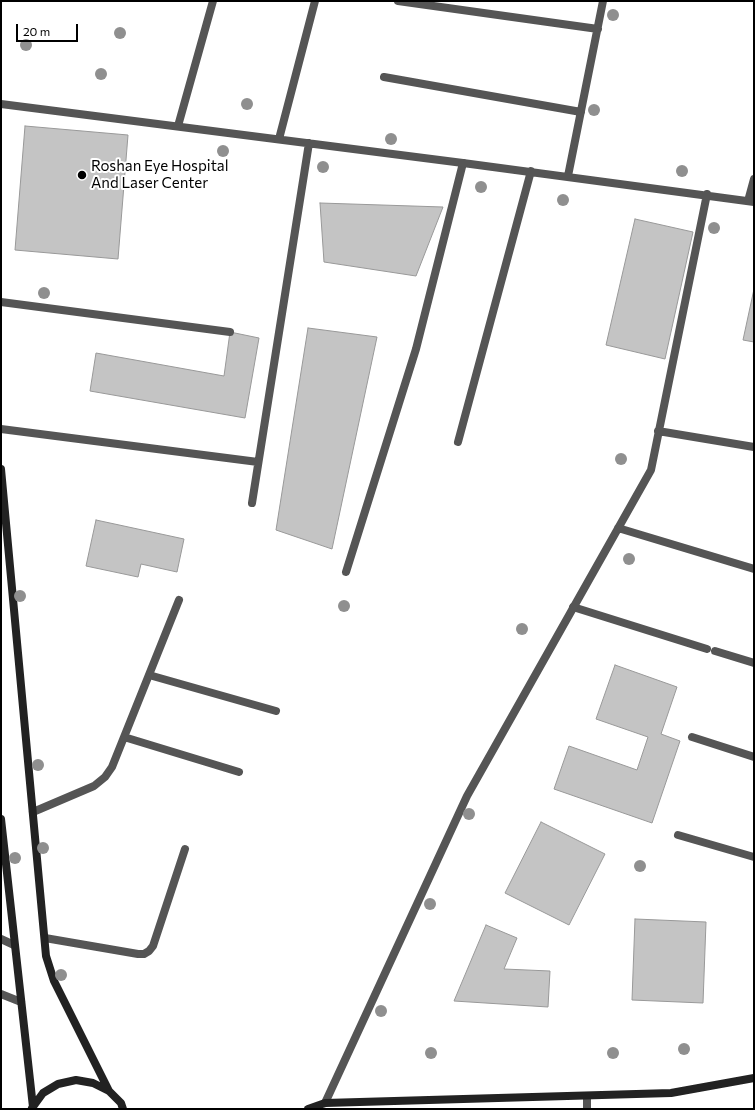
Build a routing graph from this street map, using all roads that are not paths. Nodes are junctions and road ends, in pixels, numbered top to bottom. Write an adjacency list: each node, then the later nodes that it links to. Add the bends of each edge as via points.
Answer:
1 (213, 1): 9 (street)
2 (315, 1): 10 (street)
3 (398, 1): 5 (street)
4 (603, 1): 5 (street)
5 (598, 29): 8 (street)
6 (384, 77): 8 (street)
7 (1, 104): 9 (street)
8 (581, 112): 14 (street)
9 (178, 126): 10 (street)
10 (279, 139): 11 (street)
11 (309, 143): 12 (street); 24 (street)
12 (463, 163): 13 (street); 29 (street, via 416,349)
13 (531, 172): 14 (street); 22 (street)
14 (568, 176): 16 (street)
15 (754, 179): 17 (street)
16 (707, 194): 17 (street); 21 (street)
17 (751, 201)
18 (1, 302): 19 (street)
19 (230, 332)
20 (1, 430): 24 (street)
21 (658, 432): 23 (street); 27 (street, via 651,470)
22 (458, 442)
23 (754, 446)
24 (258, 462): 26 (street)
25 (1, 469): 39 (street)
26 (252, 503)
27 (618, 528): 28 (street); 31 (street)
28 (754, 569)
29 (346, 572)
30 (179, 600): 33 (street)
31 (573, 607): 32 (street); 53 (street, via 467,796)
32 (754, 663)
33 (149, 674): 34 (street); 35 (street)
34 (276, 711)
35 (124, 736): 38 (street); 39 (street, via 112,767 105,777 94,786)
36 (692, 737): 37 (street)
37 (754, 757)
38 (239, 772)
39 (33, 812): 45 (street)
40 (1, 818): 44 (street)
41 (678, 835): 43 (street)
42 (186, 849): 45 (street, via 149,951 138,954)
43 (754, 857)
44 (4, 869): 47 (street)
45 (44, 938): 51 (street, via 49,969 54,981)
46 (1, 939): 47 (street)
47 (14, 945): 49 (street)
48 (1, 994): 49 (street)
49 (21, 1002): 54 (street)
50 (754, 1078): 52 (street, via 671,1093)
51 (109, 1091): 54 (street, via 93,1083 76,1080 58,1084 43,1093); 55 (street)
52 (587, 1096): 53 (street); 57 (street)
53 (325, 1103): 56 (street)
54 (32, 1108)
55 (123, 1109)
56 (308, 1109)
57 (587, 1109)

